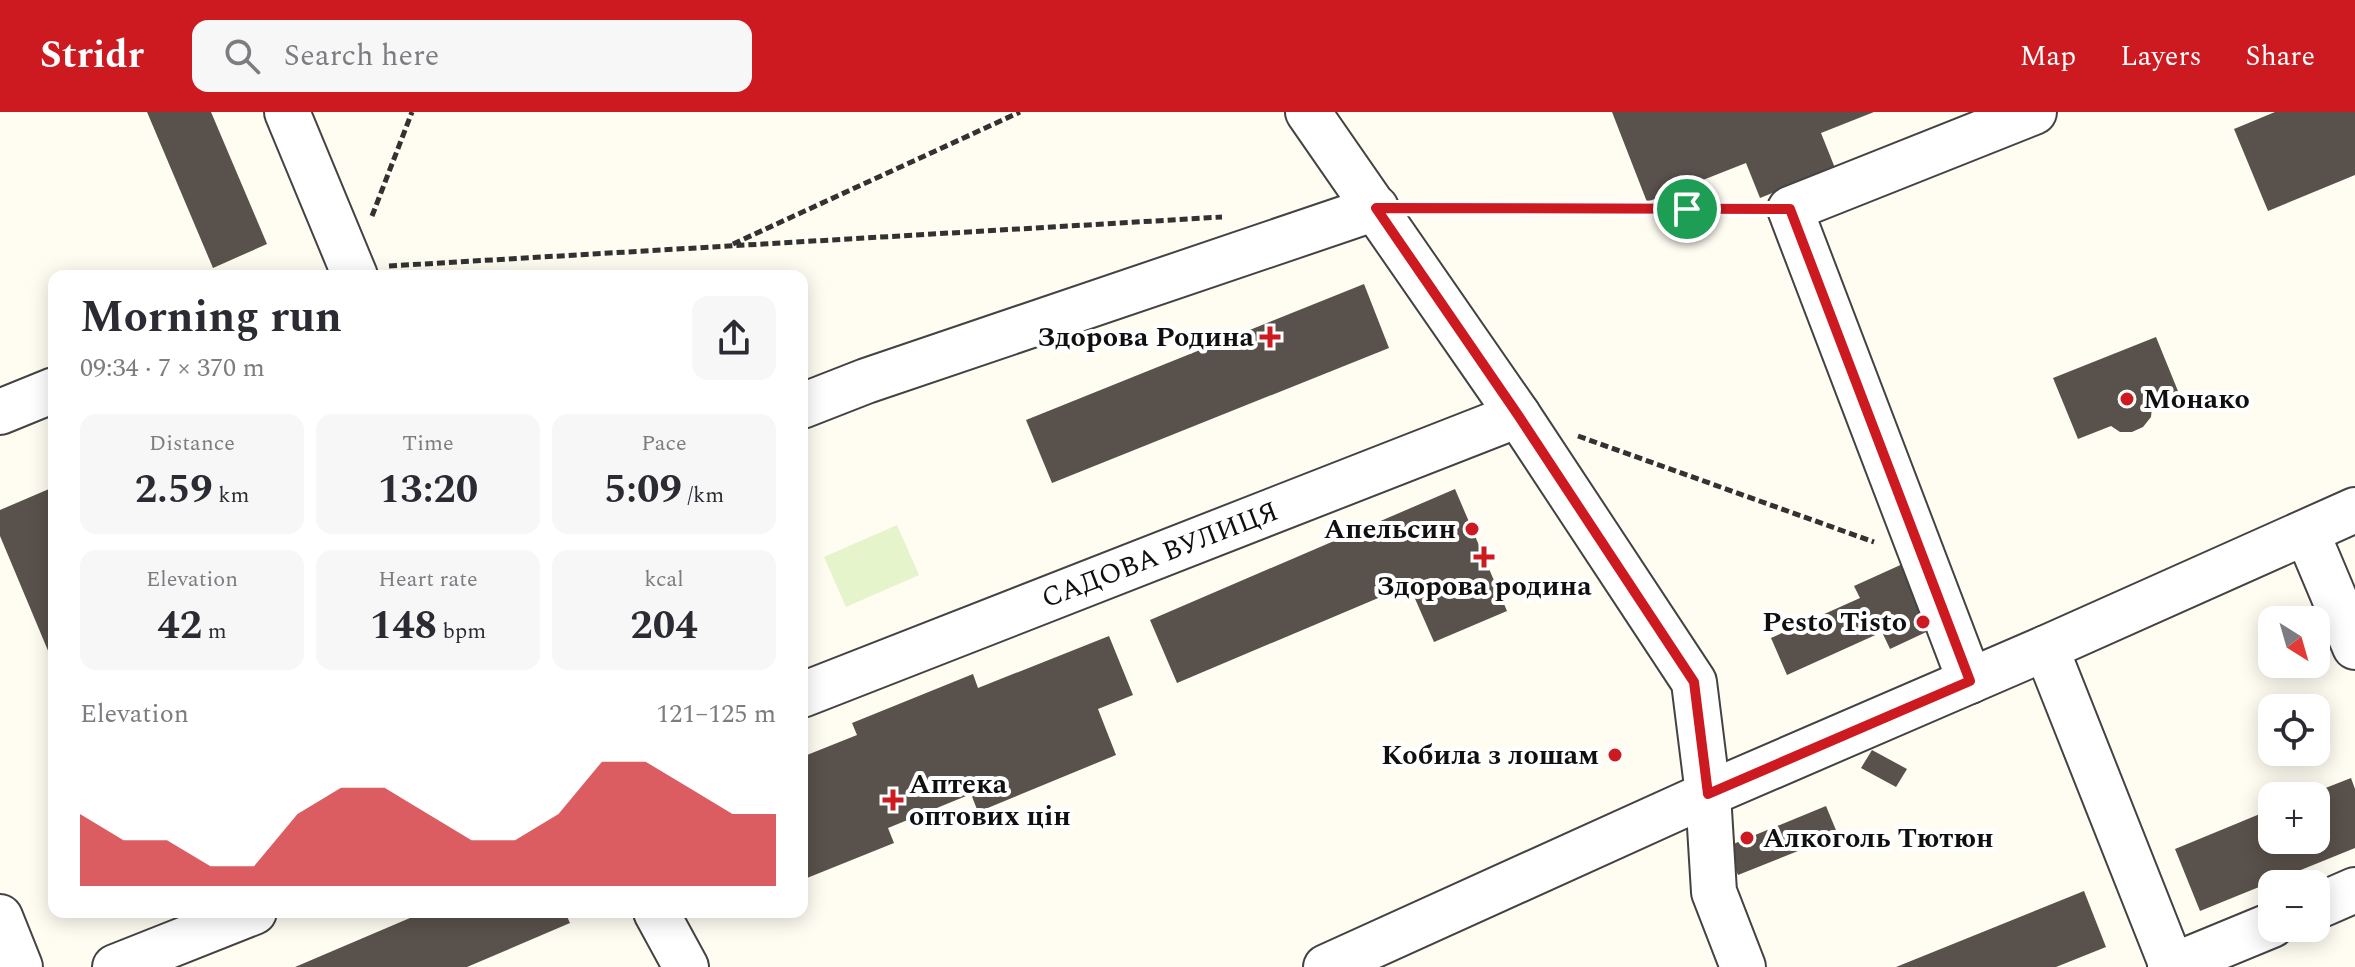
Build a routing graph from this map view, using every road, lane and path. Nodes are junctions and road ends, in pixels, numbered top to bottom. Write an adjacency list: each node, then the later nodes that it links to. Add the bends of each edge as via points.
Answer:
1 (287, 112): 10 (street)
2 (412, 112): 11 (path)
3 (1020, 112): 9 (path)
4 (1308, 112): 6 (street)
5 (2034, 112): 7 (street)
6 (1376, 208): 7 (path); 14 (street); 16 (street)
7 (1790, 209): 20 (street)
8 (1234, 217): 9 (path)
9 (728, 246): 12 (path)
10 (345, 270)
11 (347, 270)
12 (388, 270)
13 (48, 392): 15 (street)
14 (808, 404)
15 (0, 412)
16 (1518, 415): 24 (street, САДОВА ВУЛИЦЯ); 25 (street, via 1694,682)
17 (1578, 436): 20 (path)
18 (2355, 510): 19 (street)
19 (2307, 533): 21 (street); 22 (street)
20 (1924, 559): 23 (street)
21 (2355, 647)
22 (2046, 648): 23 (street); 37 (street)
23 (1970, 681): 25 (street)
24 (808, 693)
25 (1708, 794): 35 (street); 36 (street, via 1714,892)
26 (2355, 890): 27 (street)
27 (2330, 901)
28 (0, 917): 32 (street)
29 (239, 918): 33 (street)
30 (659, 918): 34 (street)
31 (2258, 931): 37 (street)
32 (20, 967)
33 (115, 967)
34 (686, 967)
35 (1326, 967)
36 (1743, 967)
37 (2171, 967)

